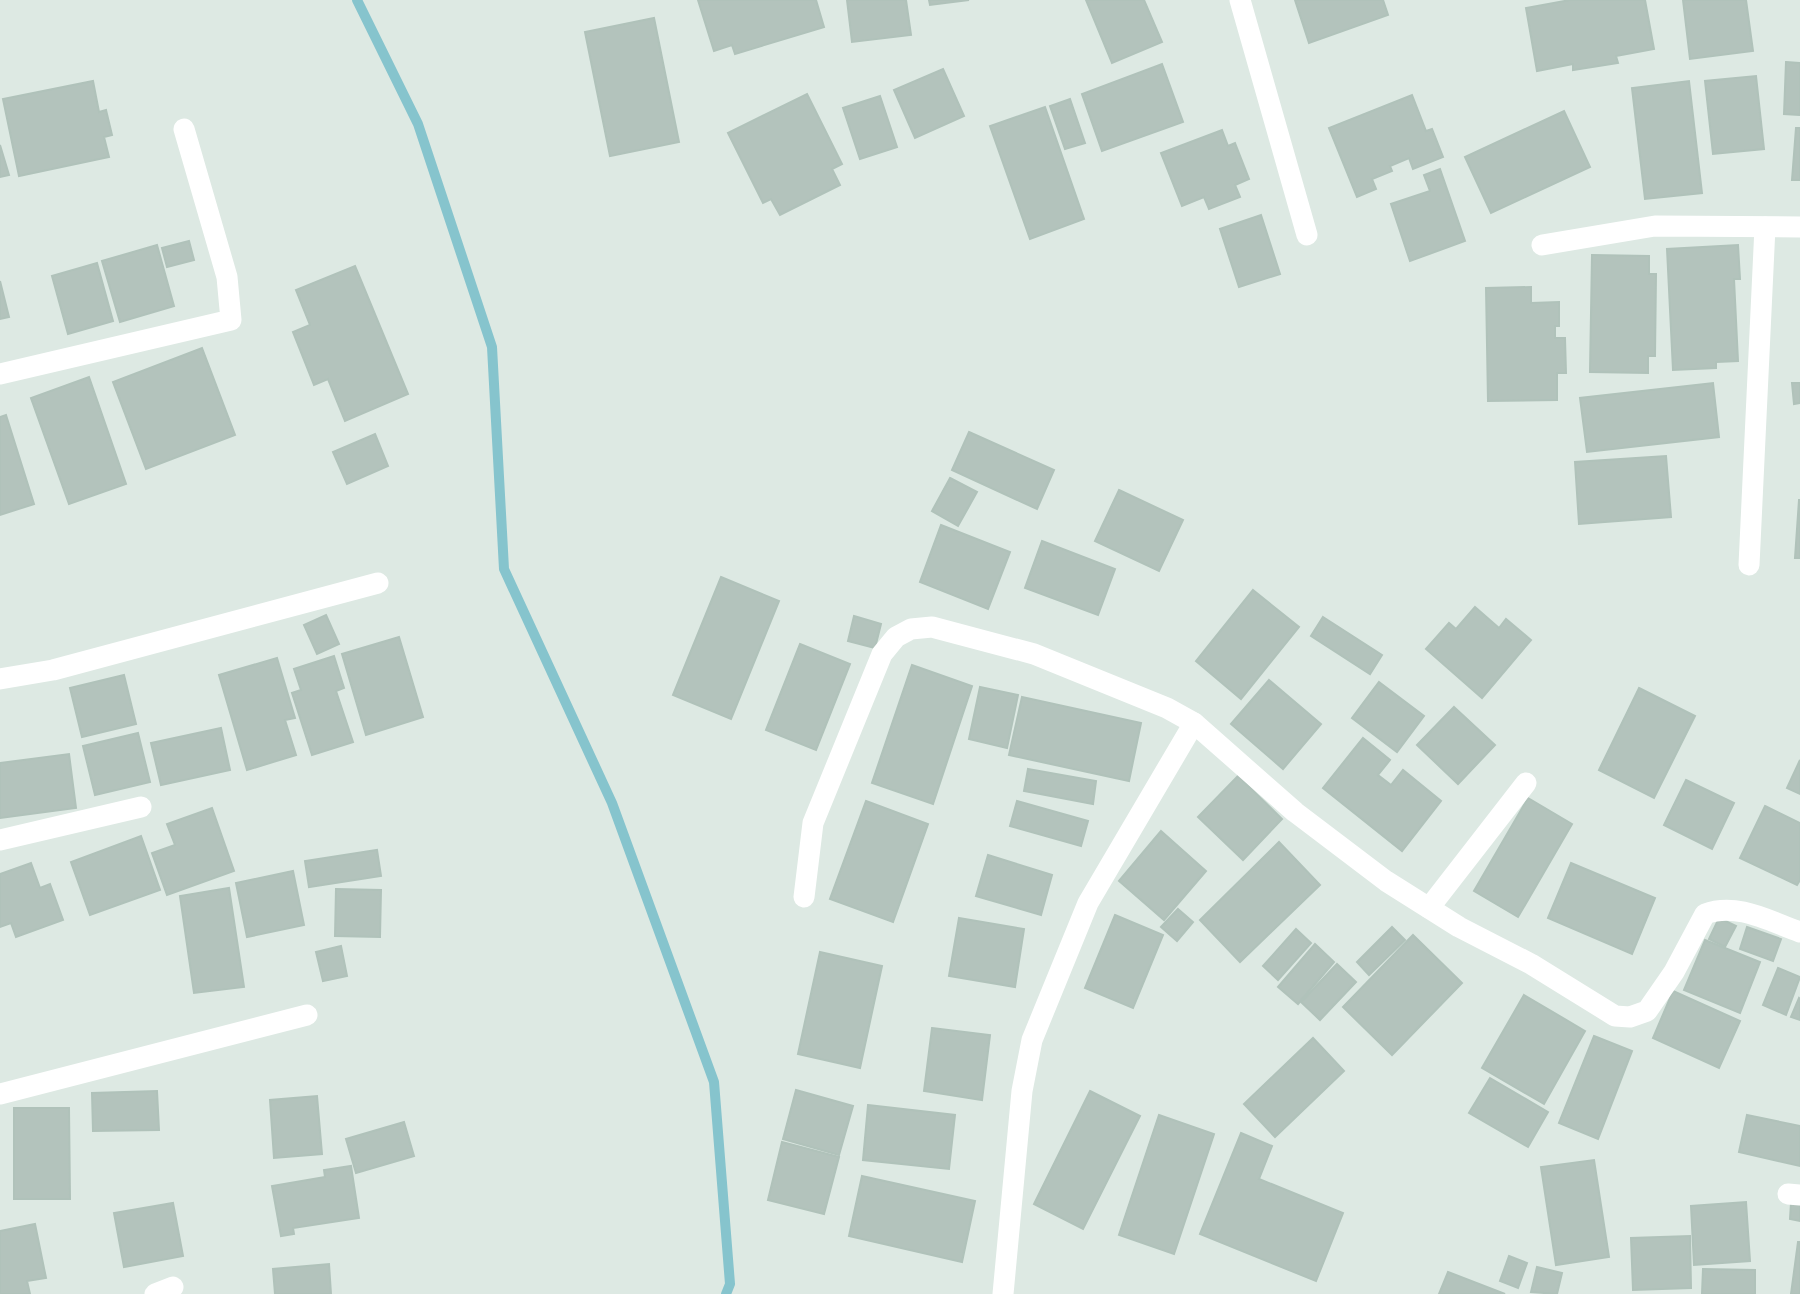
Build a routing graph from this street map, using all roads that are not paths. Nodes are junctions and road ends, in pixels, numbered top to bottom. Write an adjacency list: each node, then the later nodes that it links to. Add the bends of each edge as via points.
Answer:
1 (1240, 0): 5 (street)
2 (184, 129): 7 (street, via 227,277 231,320)
3 (1800, 226): 4 (street)
4 (1765, 227): 6 (street, via 1655,226); 8 (street)
5 (1307, 235)
6 (1542, 245)
7 (0, 374)
8 (1749, 565)
9 (378, 583): 10 (street, via 53,670)
10 (0, 679)
11 (1194, 723): 15 (street, via 1034,654 932,627 911,629 896,637 882,654 826,788 813,822); 16 (street, via 1295,812); 20 (street, via 1088,903 1032,1041 1022,1091)
12 (1525, 783): 16 (street)
13 (141, 807): 14 (street)
14 (0, 840)
15 (804, 897)
16 (1429, 908): 17 (street, via 1615,1016 1630,1017 1647,1011 1705,914 1735,909)
17 (1800, 932)
18 (307, 1015): 19 (street)
19 (0, 1094)
20 (1003, 1294)

